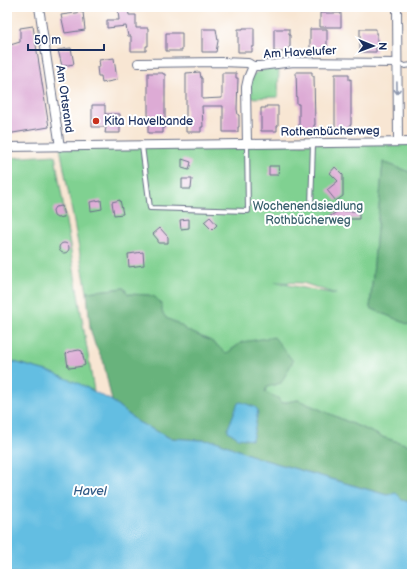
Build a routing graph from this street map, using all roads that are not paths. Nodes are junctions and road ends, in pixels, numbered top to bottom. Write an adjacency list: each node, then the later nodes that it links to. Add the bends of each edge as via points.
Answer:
1 (39, 7): 12 (street, Am Ortsrand)
2 (397, 7): 4 (street)
3 (138, 63): 5 (street, Am Havelufer, via 222,62 248,63)
4 (397, 63): 5 (street, Am Havelufer, via 294,62); 6 (lane); 7 (street, one-way to 7)
5 (253, 66): 10 (street, Am Havelufer, via 246,87)
6 (412, 66)
7 (398, 142): 8 (street, Rothenbücherweg); 9 (street, Rothenbücherweg)
8 (412, 142)
9 (313, 143): 10 (street, Rothenbücherweg); 14 (lane)
10 (247, 144): 11 (street, Rothenbücherweg); 11 (lane, via 248,212 150,208)
11 (142, 146): 12 (street, Rothenbücherweg)
12 (60, 147): 13 (street, Rothenbücherweg)
13 (7, 148)
14 (311, 207)

